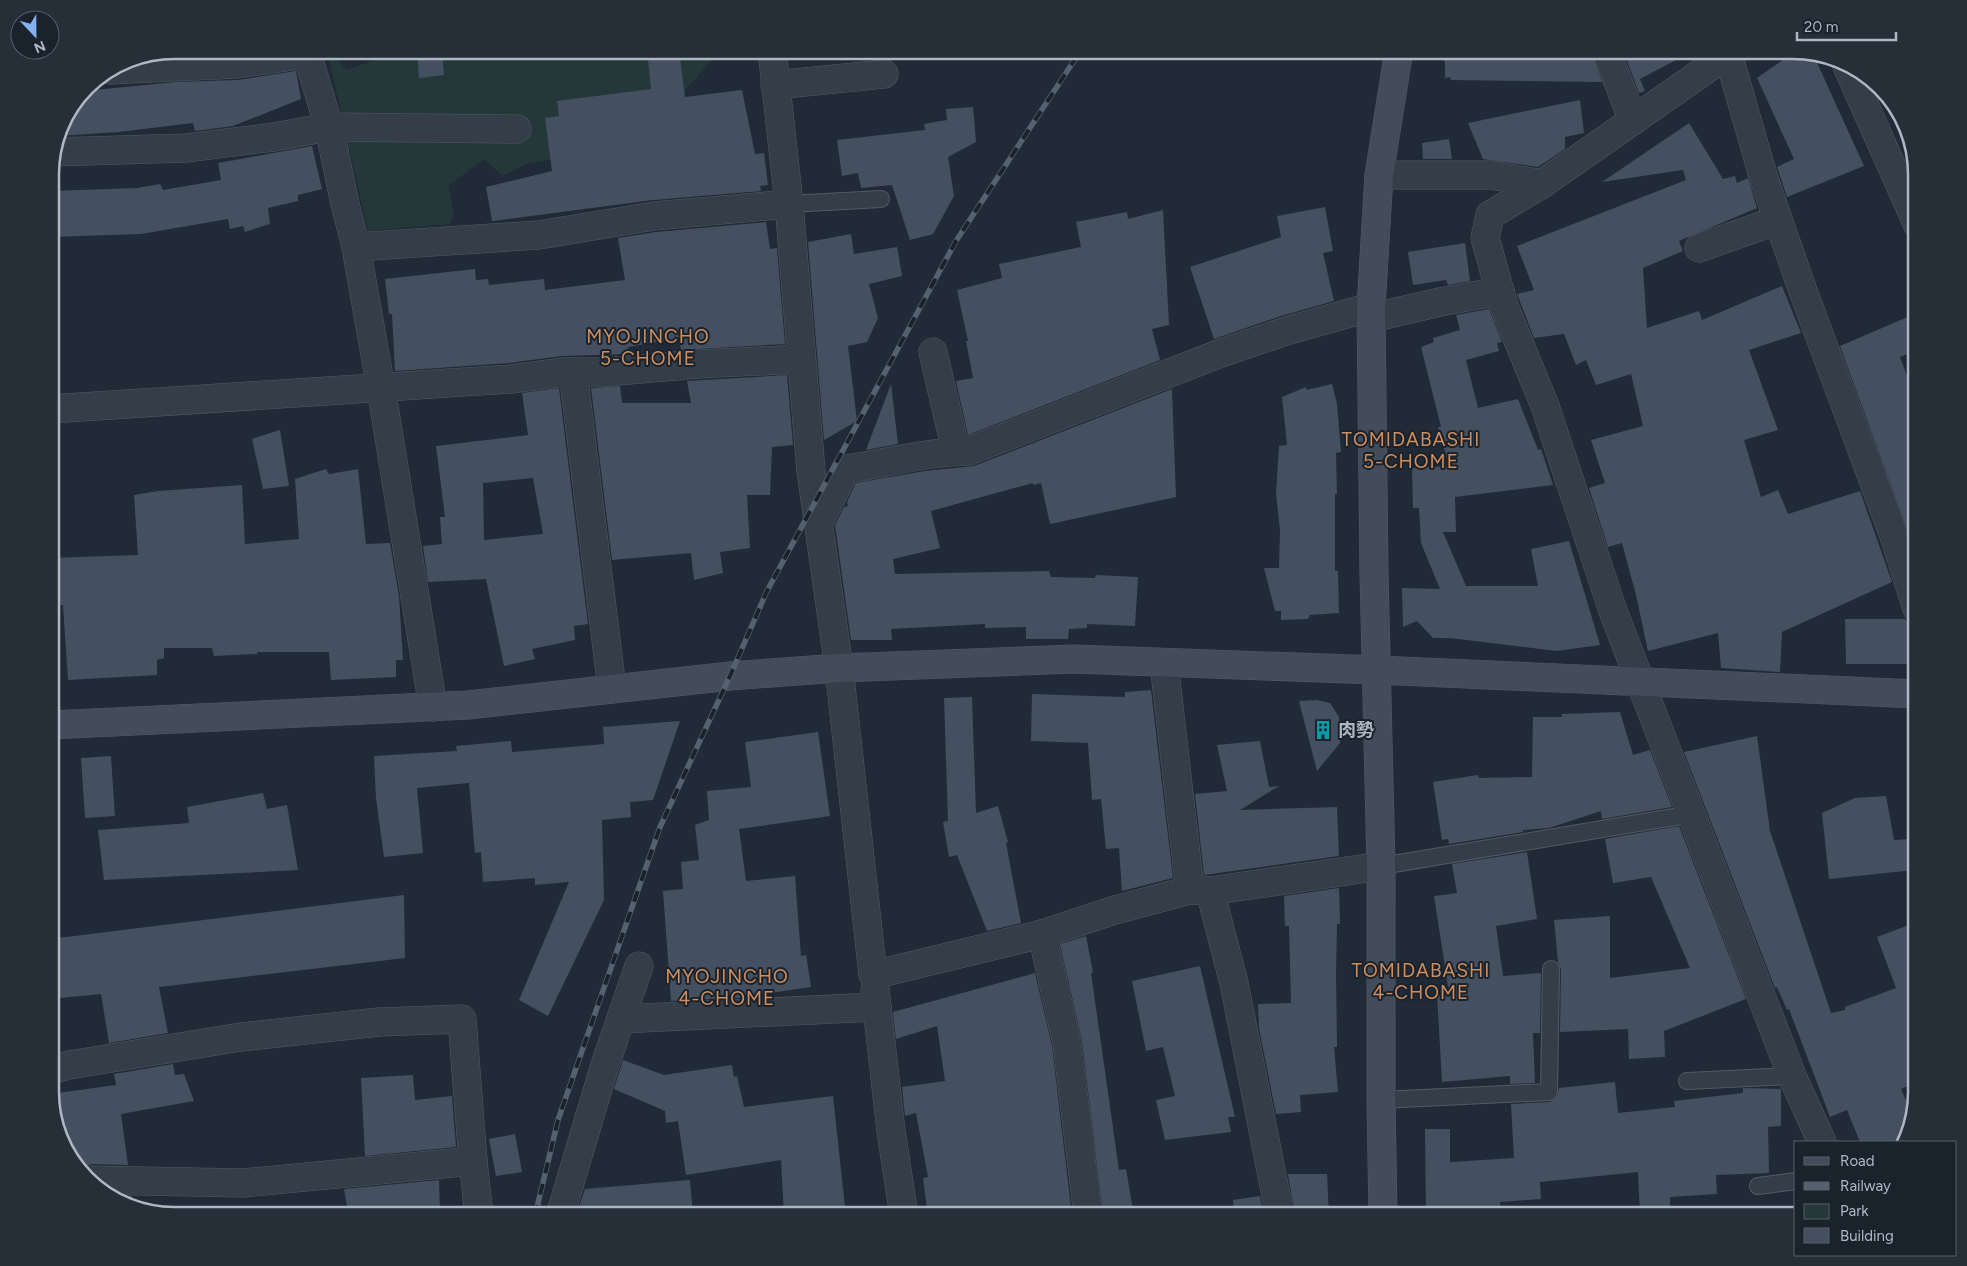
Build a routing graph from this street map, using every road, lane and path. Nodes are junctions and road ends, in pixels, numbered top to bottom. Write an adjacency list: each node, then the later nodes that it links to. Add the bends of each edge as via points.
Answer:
1 (266, 59): 8 (street, via 237,64)
2 (308, 59): 13 (street)
3 (773, 59): 11 (street)
4 (1398, 59): 16 (street)
5 (1609, 59): 12 (street)
6 (1722, 59): 12 (street)
7 (1736, 59): 21 (street, via 1764,179)
8 (125, 69)
9 (884, 74): 11 (street)
10 (1851, 75): 19 (street)
11 (775, 84): 20 (street)
12 (1633, 121): 17 (street)
13 (330, 127): 14 (street); 15 (street, via 274,138 186,148); 22 (street)
14 (517, 129)
15 (61, 152)
16 (1379, 175): 17 (street, via 1491,175); 25 (street)
17 (1542, 184): 24 (street, via 1490,215 1485,238)
18 (881, 199): 20 (lane)
19 (1908, 203)
20 (788, 204): 22 (street, via 654,216 539,235); 27 (street)
21 (1778, 220): 23 (street); 33 (street)
22 (356, 247): 29 (street)
23 (1699, 248)
24 (1500, 291): 25 (street); 37 (street, via 1545,406 1613,611)
25 (1371, 313): 31 (street, via 1286,331 1027,430 969,451); 36 (street)
26 (933, 352): 31 (street)
27 (801, 359): 28 (street); 32 (street)
28 (574, 372): 29 (street); 38 (street)
29 (381, 388): 30 (street); 40 (street)
30 (59, 408)
31 (956, 451): 32 (street, via 846,469)
32 (819, 522): 35 (street)
33 (1908, 580)
34 (1164, 662): 35 (street, via 1074,659); 36 (street); 44 (street)
35 (839, 668): 38 (street, via 730,676); 48 (street)
36 (1377, 670): 37 (street); 43 (street)
37 (1641, 682): 39 (street); 42 (street)
38 (612, 690): 40 (street)
39 (1908, 694)
40 (433, 707): 41 (street)
41 (59, 725)
42 (1692, 814): 43 (lane); 52 (street)
43 (1381, 866): 44 (street); 54 (street)
44 (1200, 890): 45 (street, via 1115,910); 64 (street, via 1234,983)
45 (1042, 934): 48 (street); 63 (street, via 1067,1043)
46 (639, 966): 50 (street)
47 (1551, 968): 54 (lane, via 1549,1092)
48 (873, 975): 49 (street)
49 (877, 1007): 50 (street); 62 (street)
50 (621, 1019): 61 (street)
51 (59, 1068): 56 (street, via 241,1037 379,1022 462,1019)
52 (1792, 1076): 53 (lane); 55 (street)
53 (1686, 1081)
54 (1381, 1100): 65 (street)
55 (1822, 1141)
56 (473, 1161): 57 (street, via 243,1183); 60 (street)
57 (100, 1180)
58 (1794, 1181): 59 (lane)
59 (1758, 1186)
60 (478, 1207)
61 (563, 1207)
62 (903, 1207)
63 (1087, 1207)
64 (1278, 1207)
65 (1383, 1207)

